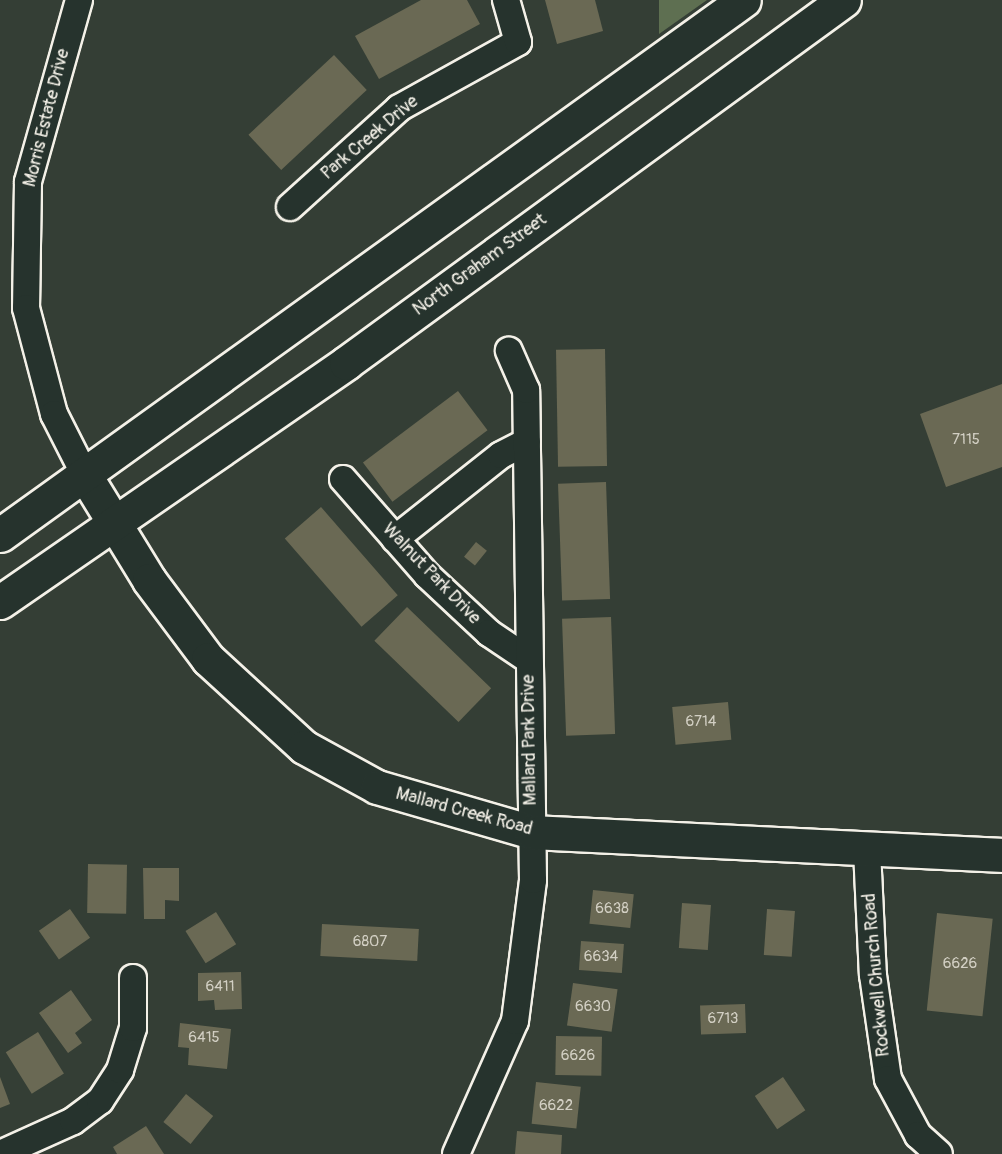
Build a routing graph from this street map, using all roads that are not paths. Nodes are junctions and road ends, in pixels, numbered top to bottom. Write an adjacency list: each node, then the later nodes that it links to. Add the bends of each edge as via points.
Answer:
1 (80, 0): 8 (street, Morris Estate Drive, via 28,182 25,257 34,356 54,414)
2 (506, 0): 5 (street, Park Creek Drive, via 518,42 399,108)
3 (744, 0): 8 (main road)
4 (844, 0): 10 (main road, North Graham Street, via 346,363)
5 (290, 207)
6 (509, 351): 7 (street, Mallard Park Drive, via 526,390)
7 (527, 442): 12 (street, via 501,455); 14 (street, Mallard Park Drive)
8 (86, 477): 10 (main road, Mallard Creek Road); 11 (main road)
9 (343, 479): 12 (street, Walnut Park Drive)
10 (112, 525): 13 (main road); 15 (main road, Mallard Creek Road, via 208,659 304,747 377,787)
11 (0, 535)
12 (395, 539): 14 (street, Walnut Park Drive, via 458,605)
13 (0, 602)
14 (529, 660): 15 (street, Mallard Park Drive)
15 (532, 832): 16 (main road, Mallard Creek Road); 20 (street, Mallard Park Drive, via 519,1004)
16 (867, 850): 17 (main road, Mallard Creek Road); 21 (street, Rockwell Church Road, via 873,975 888,1079 918,1135)
17 (1002, 855)
18 (133, 978): 19 (street, via 133,1028 120,1071 100,1101 73,1121)
19 (0, 1154)
20 (456, 1154)
21 (939, 1154)

